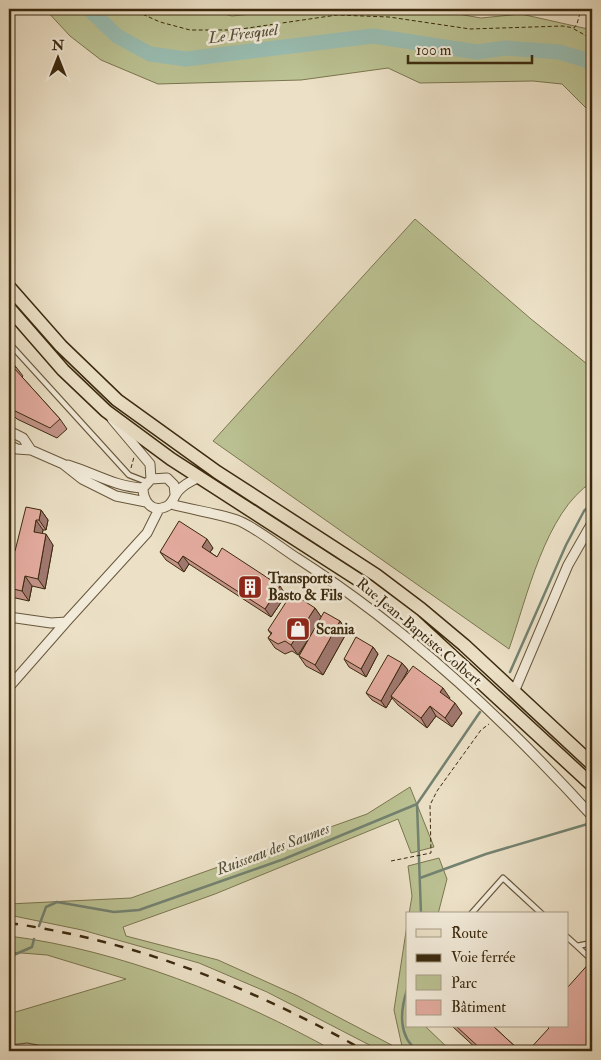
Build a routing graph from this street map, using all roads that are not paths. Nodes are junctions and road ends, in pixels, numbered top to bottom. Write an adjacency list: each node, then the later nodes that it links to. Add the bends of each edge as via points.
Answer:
1 (9, 287): 19 (main road, via 61,346 117,400 217,472 376,575 464,645)
2 (9, 308): 4 (main road, via 63,370)
3 (9, 343): 10 (lane, via 130,476)
4 (106, 411): 9 (main road); 10 (street, via 150,464)
5 (9, 431): 7 (street, via 23,438)
6 (9, 445): 7 (street)
7 (31, 450): 8 (street)
8 (63, 464): 10 (street, via 86,470 118,485); 12 (street, via 82,479 116,496)
9 (200, 477): 11 (street); 21 (main road, via 368,586 412,619)
10 (147, 483): 11 (street, via 167,478 174,485); 12 (street)
11 (175, 494): 13 (street)
12 (146, 502): 14 (street)
13 (171, 504): 14 (street); 22 (street, Rue Jean-Baptiste Colbert, via 238,520 388,621 498,718)
14 (159, 509): 17 (street, via 147,532)
15 (592, 522): 19 (street, via 568,565)
16 (9, 617): 17 (street)
17 (66, 622): 18 (street)
18 (9, 687)
19 (514, 692): 20 (main road)
20 (592, 764)
21 (592, 785)
22 (592, 816)
23 (473, 912): 24 (lane, via 503,878)
24 (539, 912)
25 (568, 939): 27 (lane)
26 (592, 943): 27 (lane)
27 (577, 946): 28 (lane)
28 (592, 960)
29 (9, 1048): 30 (lane, via 27,1046)
30 (53, 1051)

